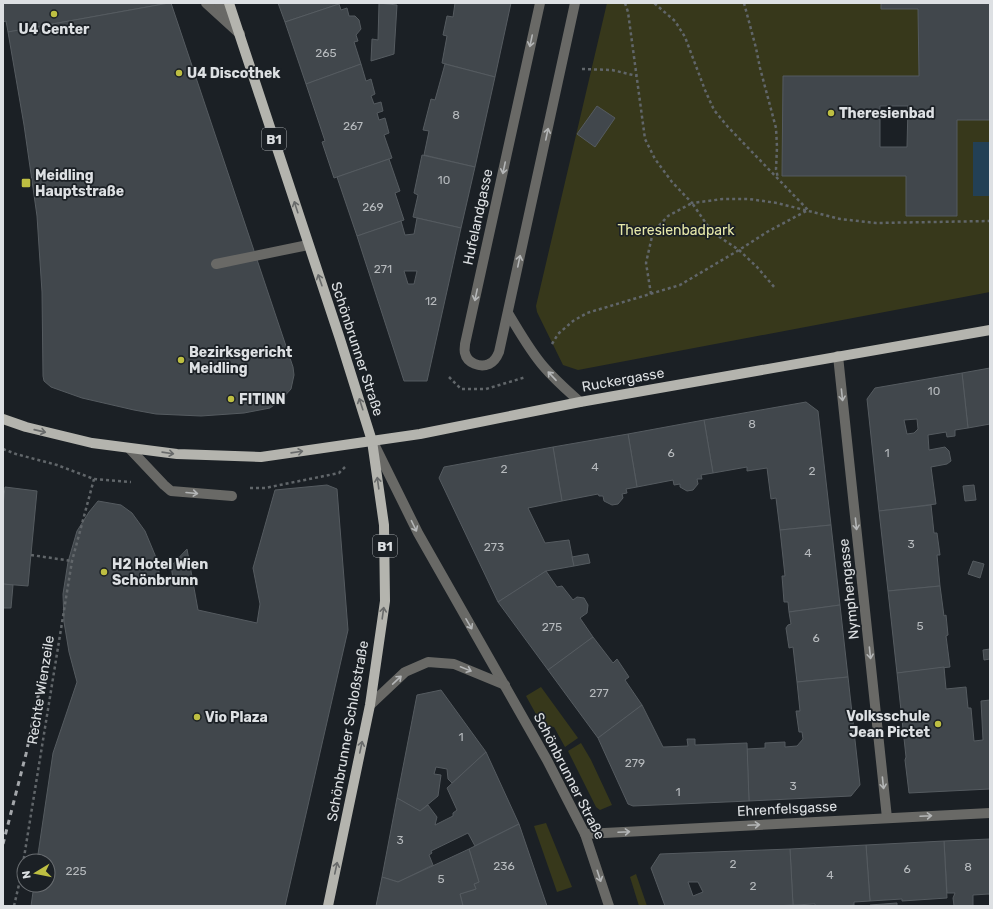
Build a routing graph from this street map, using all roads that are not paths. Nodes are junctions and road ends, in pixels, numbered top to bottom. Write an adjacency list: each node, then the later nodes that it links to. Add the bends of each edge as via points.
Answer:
1 (206, 3): 6 (street)
2 (219, 3): 6 (street)
3 (229, 3): 6 (main road, Schönbrunner Straße / B1)
4 (540, 3): 9 (street, Hufelandgasse, one-way to 9, via 465,344 466,358 470,362 482,366 495,360)
5 (575, 3): 9 (street, Hufelandgasse, one-way to 5)
6 (240, 34): 7 (main road, Schönbrunner Straße / B1, one-way to 6)
7 (308, 245): 8 (street); 14 (main road, Schönbrunner Straße / B1, one-way to 7)
8 (216, 264)
9 (508, 313): 12 (street, one-way to 9, via 544,367)
10 (990, 330): 11 (main road, Ruckergasse)
11 (838, 356): 12 (main road, Ruckergasse); 20 (street, Nymphengasse, one-way to 20)
12 (580, 402): 14 (main road, Ruckergasse)
13 (3, 418): 15 (main road, Ruckergasse, one-way to 15, via 26,428 92,443)
14 (372, 441): 15 (main road, Ruckergasse, one-way to 14, via 177,454 261,457); 17 (street, Schönbrunner Straße, one-way to 17, via 418,533); 18 (main road, Schönbrunner Schloßstraße / B1, one-way to 14, via 385,601 384,525)
15 (129, 448): 16 (street, one-way to 16, via 171,491)
16 (232, 496)
17 (505, 685): 18 (street, one-way to 17, via 405,672 428,662 454,664); 21 (street, Schönbrunner Straße, via 548,760)
18 (370, 705): 22 (main road, Schönbrunner Schloßstraße / B1, one-way to 18)
19 (990, 813): 20 (street, Ehrenfelsgasse, one-way to 19)
20 (887, 818): 21 (street, Ehrenfelsgasse, one-way to 20)
21 (585, 834): 23 (street, Schönbrunner Straße, one-way to 23)
22 (328, 906)
23 (609, 906)

